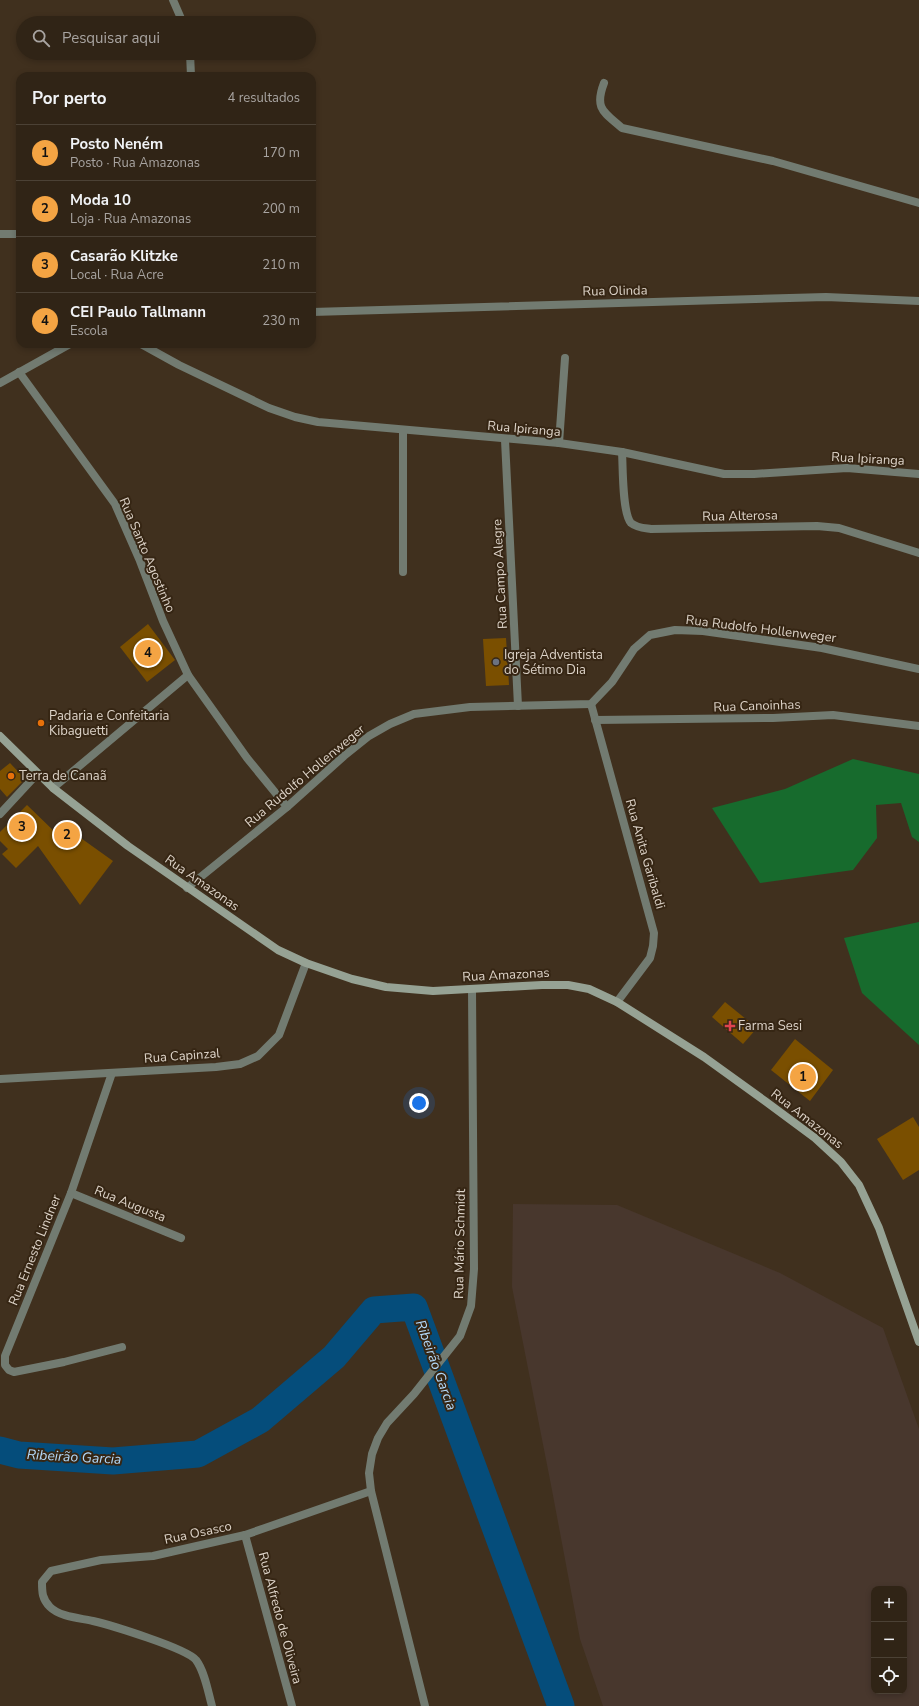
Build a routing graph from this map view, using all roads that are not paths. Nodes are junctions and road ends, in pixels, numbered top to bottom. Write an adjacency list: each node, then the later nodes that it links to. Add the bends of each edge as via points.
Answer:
1 (173, 0): 2 (street)
2 (180, 16)
3 (190, 60): 4 (street)
4 (191, 72)
5 (604, 83): 6 (street, via 599,97 603,112 622,128 773,161)
6 (919, 203)
7 (0, 234): 8 (street)
8 (16, 234)
9 (919, 301): 10 (street, Rua Olinda, via 826,297)
10 (316, 312)
11 (63, 348): 14 (street)
12 (148, 348): 16 (street, Rua Ipiranga, via 269,408 295,417 338,425)
13 (565, 358): 18 (street)
14 (19, 372): 15 (street); 24 (street, Rua Santo Agostinho, via 115,504)
15 (0, 383)
16 (403, 430): 17 (street, Rua Ipiranga); 22 (street)
17 (505, 440): 18 (street, Rua Ipiranga); 26 (street, Rua Campo Alegre)
18 (559, 443): 19 (street, Rua Ipiranga)
19 (622, 452): 20 (street, Rua Ipiranga, via 724,474 848,468); 21 (street, Rua Alterosa, via 626,512 630,522 638,528 817,526 839,528)
20 (919, 474)
21 (919, 553)
22 (403, 572)
23 (919, 669): 25 (street, Rua Rudolfo Hollenweger, via 822,648 703,631 675,630 650,635 634,649 612,682)
24 (188, 675): 31 (street); 32 (street, Rua Santo Agostinho, via 246,758)
25 (591, 704): 26 (street, Rua Rudolfo Hollenweger); 27 (street, Rua Anita Garibaldi)
26 (518, 706): 32 (street, Rua Rudolfo Hollenweger, via 470,707 414,714 390,724 369,736 344,756)
27 (595, 720): 28 (street, Rua Canoinhas, via 833,715); 37 (street, Rua Anita Garibaldi, via 654,933 650,958)
28 (919, 726)
29 (0, 736): 30 (main road, Rua Amazonas)
30 (37, 774): 31 (main road, Rua Amazonas); 33 (street)
31 (53, 788): 34 (main road, Rua Amazonas)
32 (287, 807): 34 (street, Rua Rudolfo Hollenweger)
33 (0, 814)
34 (187, 888): 35 (main road, Rua Amazonas, via 278,950)
35 (306, 963): 36 (main road, Rua Amazonas, via 386,988 433,991); 38 (street, Rua Capinzal, via 279,1035 258,1056 240,1064 216,1067)
36 (472, 989): 37 (main road, Rua Amazonas, via 568,986 589,989); 44 (street, Rua Mário Schmidt, via 474,1269 471,1306 460,1336 414,1394 387,1423 378,1438 369,1472)
37 (617, 1002): 42 (main road, Rua Amazonas, via 704,1057 815,1138 841,1162 859,1185 879,1228)
38 (112, 1073): 39 (street, Rua Capinzal); 40 (street, Rua Ernesto Lindner)
39 (0, 1079)
40 (71, 1193): 41 (street, Rua Augusta); 43 (street, Rua Ernesto Lindner, via 5,1356 5,1365 14,1372)
41 (181, 1238)
42 (919, 1342)
43 (122, 1347)
44 (371, 1491): 45 (street, Rua Osasco); 48 (street)
45 (245, 1536): 46 (street, Rua Osasco, via 153,1556 100,1560 52,1571 42,1582 42,1596 58,1613 116,1626 195,1659 203,1675); 47 (street, Rua Alfredo de Oliveira)
46 (212, 1706)
47 (292, 1706)
48 (425, 1706)

